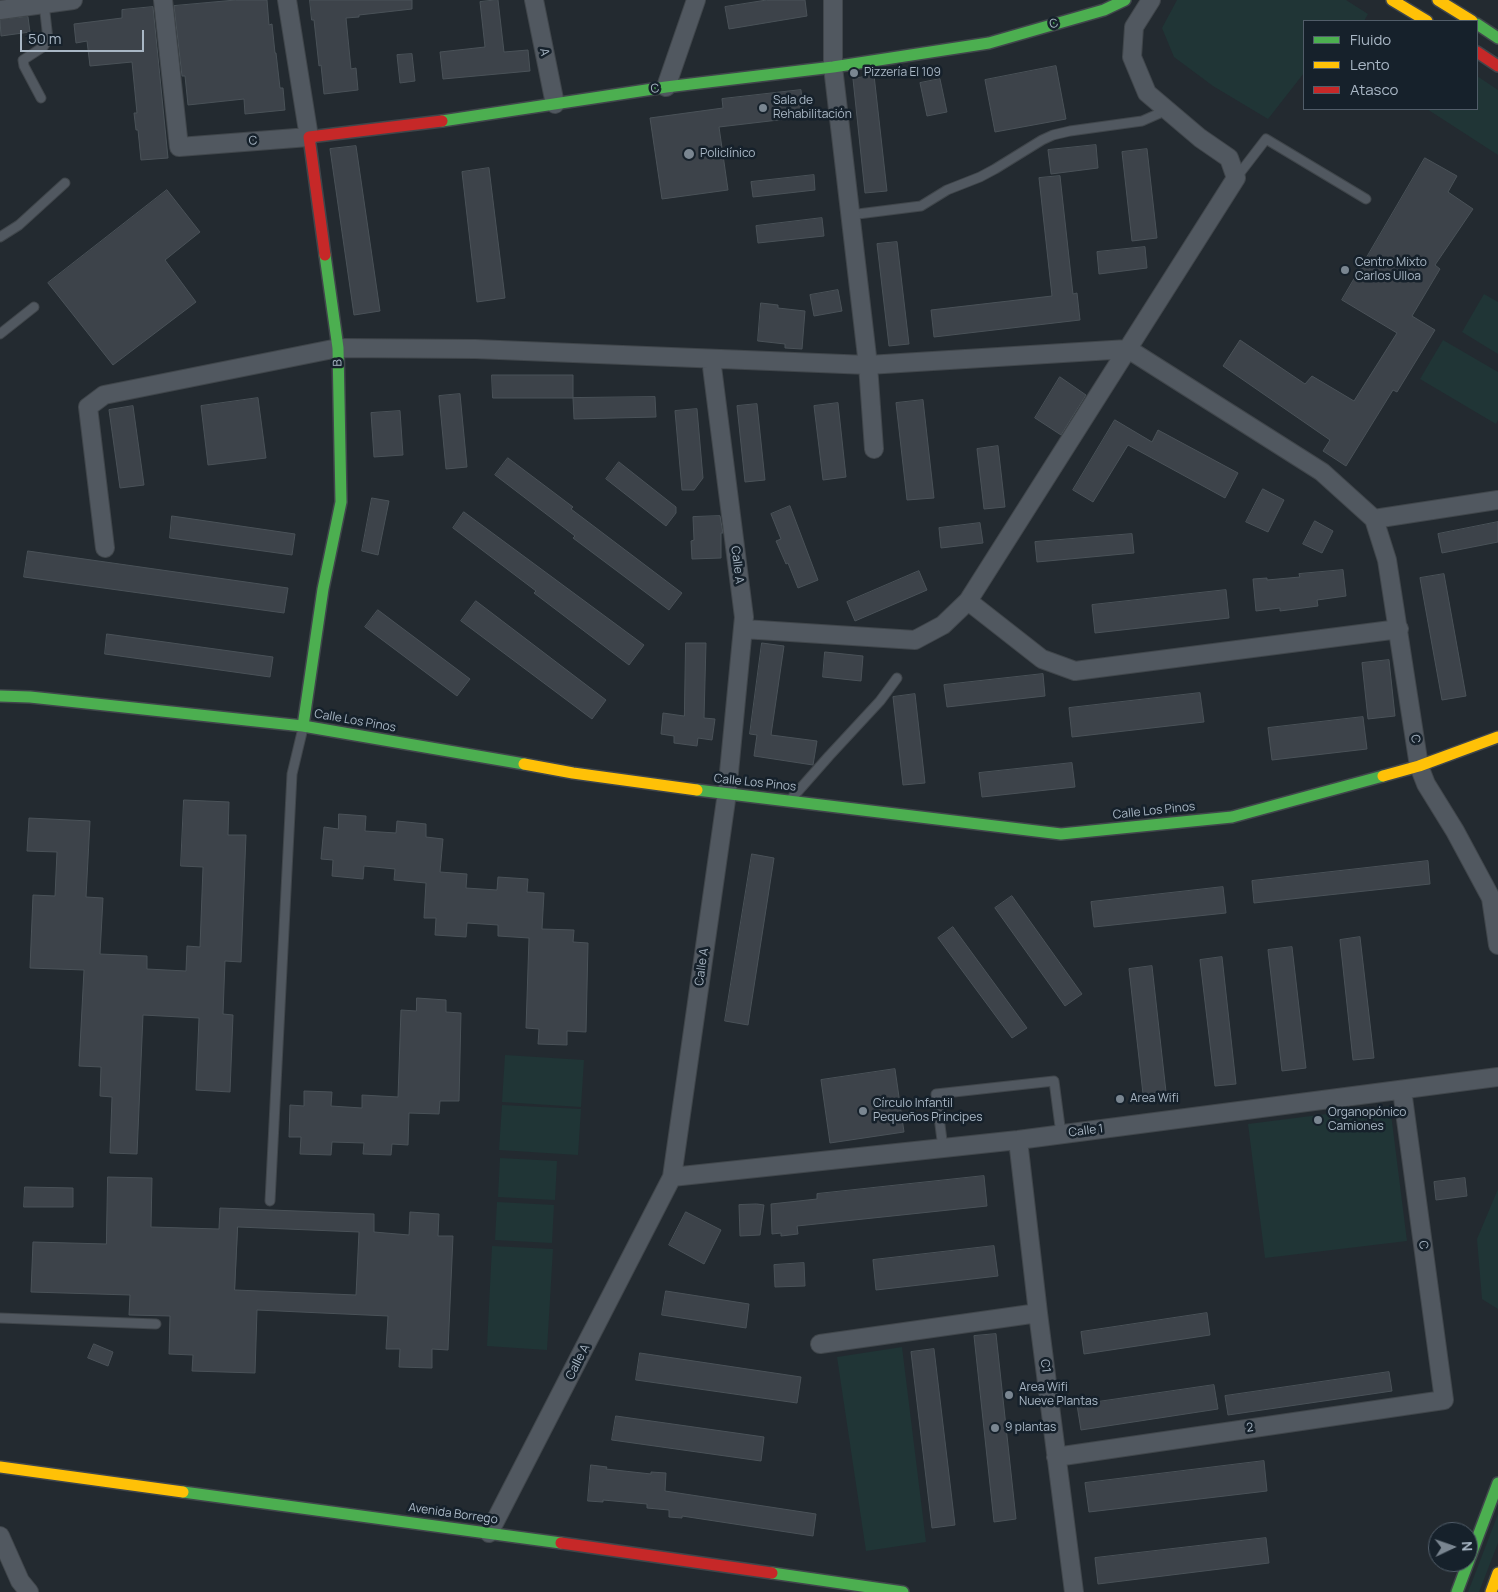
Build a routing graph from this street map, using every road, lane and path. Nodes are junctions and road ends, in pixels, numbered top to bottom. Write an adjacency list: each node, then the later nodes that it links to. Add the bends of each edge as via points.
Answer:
1 (73, 0): 10 (street)
2 (163, 0): 25 (street, C, via 179,147)
3 (287, 0): 25 (street, B)
4 (696, 0): 21 (street)
5 (832, 0): 20 (street)
6 (1125, 0): 20 (street, C, via 1104,10 989,43)
7 (1151, 0): 24 (street, via 1134,27 1132,57 1147,93)
8 (1392, 0): 12 (street)
9 (1438, 0): 15 (street)
10 (44, 2): 13 (street); 22 (lane, via 48,39 43,47 23,60)
11 (540, 3): 23 (street, A)
12 (1408, 5): 14 (street)
13 (0, 10)
14 (1426, 20)
15 (1470, 20)
16 (1478, 25): 17 (street)
17 (1498, 38)
18 (1478, 53): 19 (street)
19 (1498, 66)
20 (833, 67): 21 (street, C); 29 (street)
21 (666, 87): 23 (street, C)
22 (41, 98)
23 (555, 104): 25 (street, C)
24 (1167, 110): 26 (street, via 1229,158); 29 (lane, via 1142,121 1053,135 921,206)
25 (310, 137): 33 (street, B)
26 (1236, 178): 28 (lane, via 1266,139); 34 (street)
27 (65, 183): 30 (lane)
28 (1366, 199)
29 (850, 215): 36 (street)
30 (0, 237)
31 (34, 307): 32 (lane)
32 (0, 334)
33 (338, 348): 35 (street, via 475,349); 40 (street, via 104,395 88,407); 46 (street, B, via 341,502 323,589)
34 (1128, 349): 36 (street); 39 (street, via 1322,472); 41 (street)
35 (711, 358): 36 (street); 42 (street, Calle A)
36 (868, 365): 37 (street)
37 (874, 449)
38 (1498, 500): 39 (street)
39 (1374, 519): 43 (street, C, via 1387,560)
40 (105, 548)
41 (968, 601): 42 (street, via 943,625 914,640); 43 (street, via 1042,659 1076,671)
42 (743, 629): 49 (street, Calle A)
43 (1398, 629): 48 (street, C)
44 (896, 678): 50 (lane, via 880,702)
45 (0, 696): 46 (street, Calle Los Pinos)
46 (303, 726): 49 (street, Calle Los Pinos, via 573,773); 58 (lane, via 292,774)
47 (1498, 737): 48 (street, Calle Los Pinos)
48 (1419, 766): 50 (street, Calle Los Pinos, via 1232,817 1060,834); 51 (street, C, via 1491,898)
49 (727, 794): 50 (street, Calle Los Pinos); 57 (street, Calle A)
50 (790, 801)
51 (1498, 945)
52 (1498, 1078): 53 (street, Calle 1)
53 (1402, 1090): 54 (street, Calle 1); 63 (street, C)
54 (1062, 1134): 55 (street, Calle 1); 56 (lane, via 1054,1081 936,1094)
55 (1018, 1140): 56 (street, Calle 1); 59 (street, C1)
56 (942, 1148): 57 (street, Calle 1)
57 (672, 1177): 67 (street, Calle A)
58 (270, 1201)
59 (1038, 1313): 62 (street); 64 (street, C1)
60 (0, 1318): 61 (lane)
61 (156, 1324)
62 (820, 1344)
63 (1444, 1400): 64 (street, 2)
64 (1056, 1457): 73 (street, C1)
65 (0, 1467): 67 (street, Avenida Borrego)
66 (1498, 1483): 74 (street)
67 (489, 1533): 72 (street, Avenida Borrego)
68 (0, 1536): 71 (street, via 20,1581)
69 (1498, 1573): 70 (street)
70 (1492, 1590)
71 (29, 1592)
72 (903, 1592)
73 (1074, 1592)
74 (1457, 1592)

